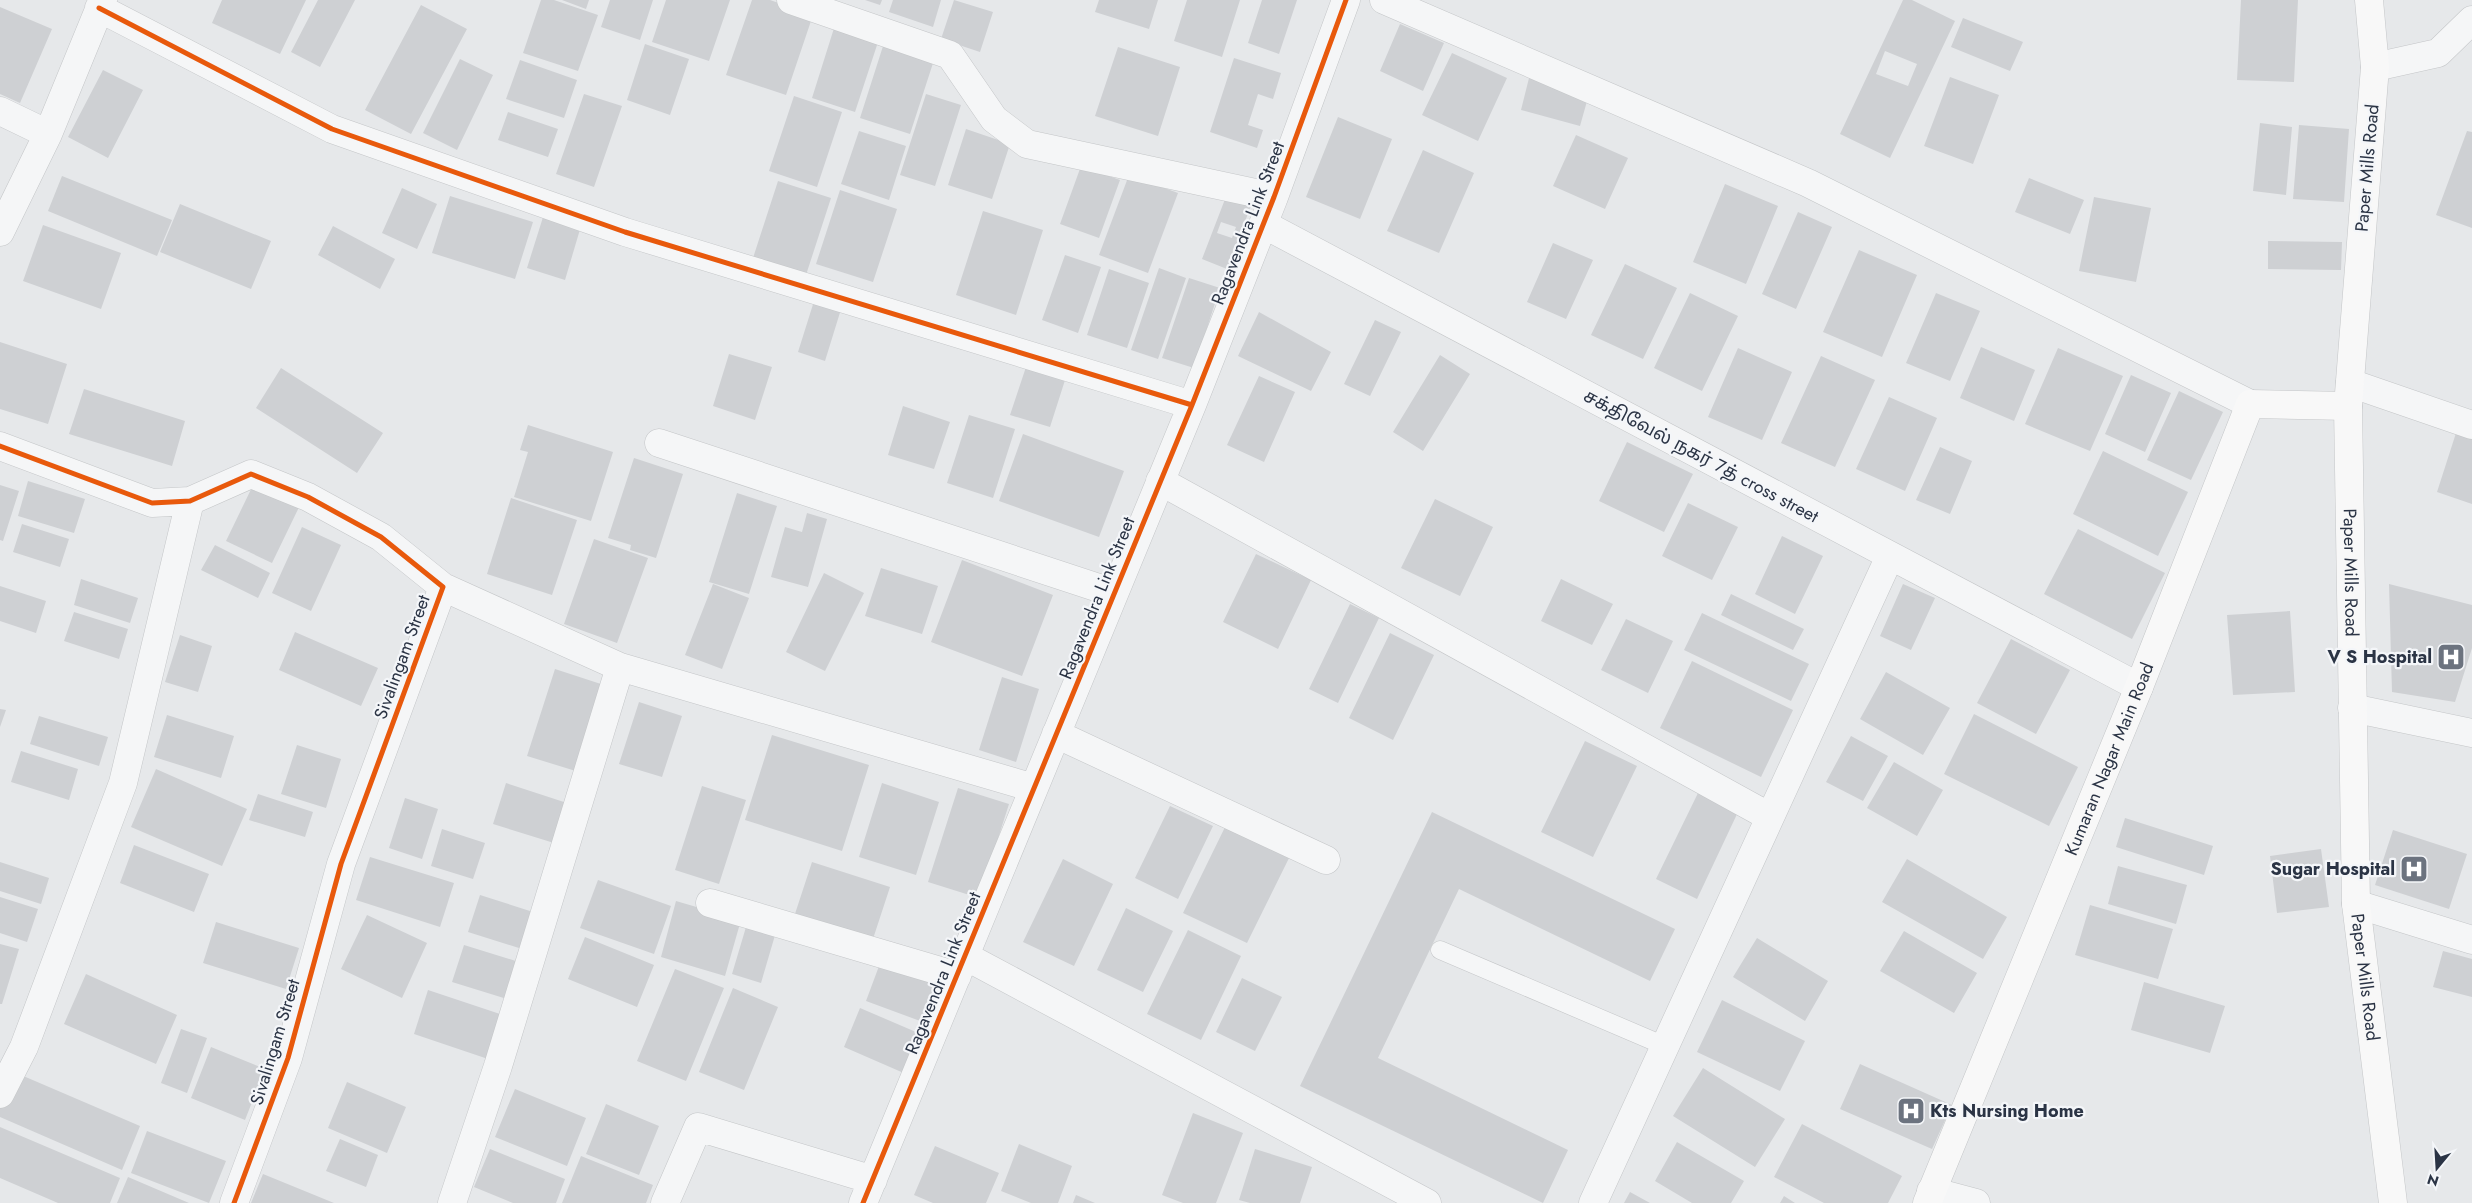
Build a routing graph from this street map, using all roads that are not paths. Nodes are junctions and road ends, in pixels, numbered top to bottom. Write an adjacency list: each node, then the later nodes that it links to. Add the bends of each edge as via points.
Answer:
1 (791, 0): 10 (street, via 950,55 994,119 1027,144)
2 (1346, 0): 10 (street, Ragavendra Link Street)
3 (1384, 0): 14 (street, via 1808,183)
4 (2369, 0): 7 (main road, Paper Mills Road)
5 (101, 4): 9 (street); 15 (street, via 332,129 626,232)
6 (2472, 20): 7 (street, via 2438,53)
7 (2375, 67): 13 (main road, Paper Mills Road)
8 (0, 111): 9 (street)
9 (48, 134): 12 (street)
10 (1274, 197): 11 (street, Ragavendra Link Street)
11 (1263, 224): 15 (street, Ragavendra Link Street); 21 (street, சக்திவேல் நகர் 7த் cross street)
12 (0, 232)
13 (2349, 395): 14 (main road); 16 (street); 26 (main road, Paper Mills Road)
14 (2250, 404): 25 (main road, Kumaran Nagar Main Road)
15 (1192, 405): 19 (street, Ragavendra Link Street)
16 (2472, 425)
17 (659, 442): 23 (street)
18 (0, 446): 20 (street, Sivalingam Street, via 152,503)
19 (1160, 481): 23 (street, Ragavendra Link Street); 30 (street)
20 (190, 501): 22 (street, Sivalingam Street, via 251,474 308,497 381,537); 38 (street, via 123,783 24,1047)
21 (1890, 556): 25 (street, சக்திவேல் நகர் 7த் cross street); 30 (street)
22 (443, 587): 24 (street); 41 (street, Sivalingam Street, via 341,864 288,1058)
23 (1114, 593): 28 (street, Ragavendra Link Street)
24 (620, 667): 29 (street); 42 (street, via 498,1066)
25 (2139, 687): 40 (main road, Kumaran Nagar Main Road)
26 (2352, 708): 27 (street); 33 (main road, Paper Mills Road)
27 (2472, 733)
28 (1056, 734): 29 (street, Ragavendra Link Street); 31 (street)
29 (1034, 788): 36 (street, Ragavendra Link Street)
30 (1770, 817): 37 (street)
31 (1326, 860)
32 (710, 903): 36 (street)
33 (2356, 904): 34 (street); 47 (main road, Paper Mills Road)
34 (2472, 940)
35 (1440, 950): 37 (lane)
36 (961, 966): 39 (street, Ragavendra Link Street); 44 (street)
37 (1665, 1046): 45 (street)
38 (0, 1094)
39 (868, 1191): 43 (street, via 698,1127)
40 (1929, 1197): 46 (street)
41 (234, 1203)
42 (452, 1203)
43 (665, 1203)
44 (1427, 1203)
45 (1593, 1203)
46 (1976, 1203)
47 (2393, 1203)

